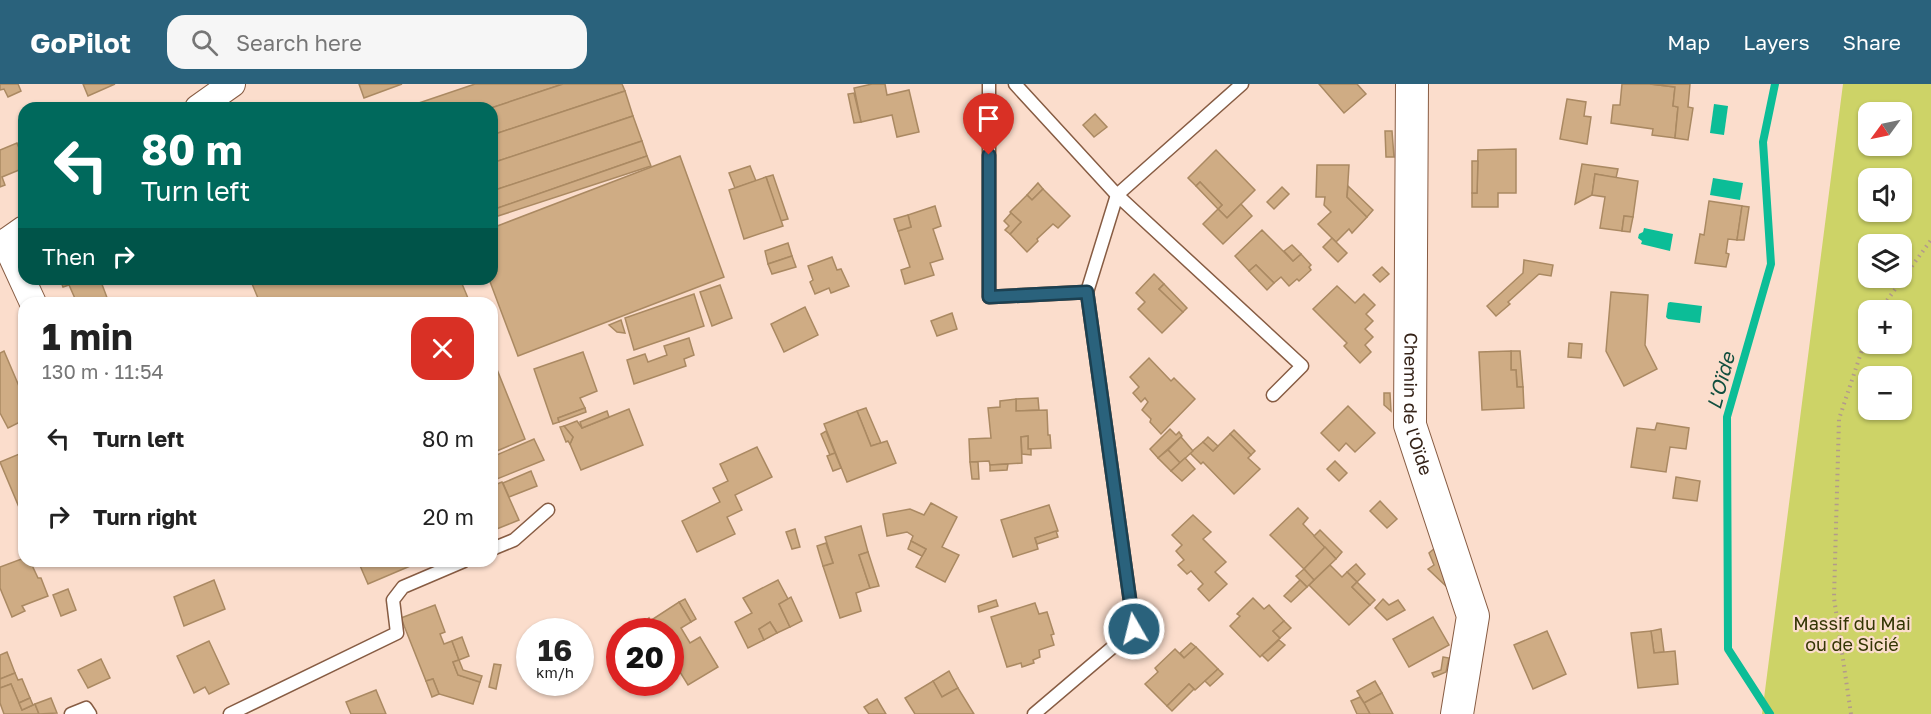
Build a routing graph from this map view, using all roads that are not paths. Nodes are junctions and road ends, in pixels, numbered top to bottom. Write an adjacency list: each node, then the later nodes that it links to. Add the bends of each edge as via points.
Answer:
1 (232, 84): 6 (street)
2 (989, 84): 10 (lane, via 989,297)
3 (1015, 84): 7 (lane)
4 (1242, 84): 7 (lane)
5 (1412, 84): 19 (street, Chemin de l'Oïde, via 1410,425 1473,616)
6 (206, 102)
7 (1117, 195): 10 (lane); 11 (lane, via 1302,366)
8 (10, 239): 9 (street)
9 (18, 261)
10 (1087, 292): 18 (lane, via 1134,629)
11 (1274, 395)
12 (548, 510): 13 (lane, via 514,540)
13 (498, 547)
14 (450, 567): 17 (lane, via 403,587 393,600 397,633)
15 (71, 714): 16 (lane, via 86,708)
16 (90, 714)
17 (230, 714)
18 (1034, 714)
19 (1457, 714)

